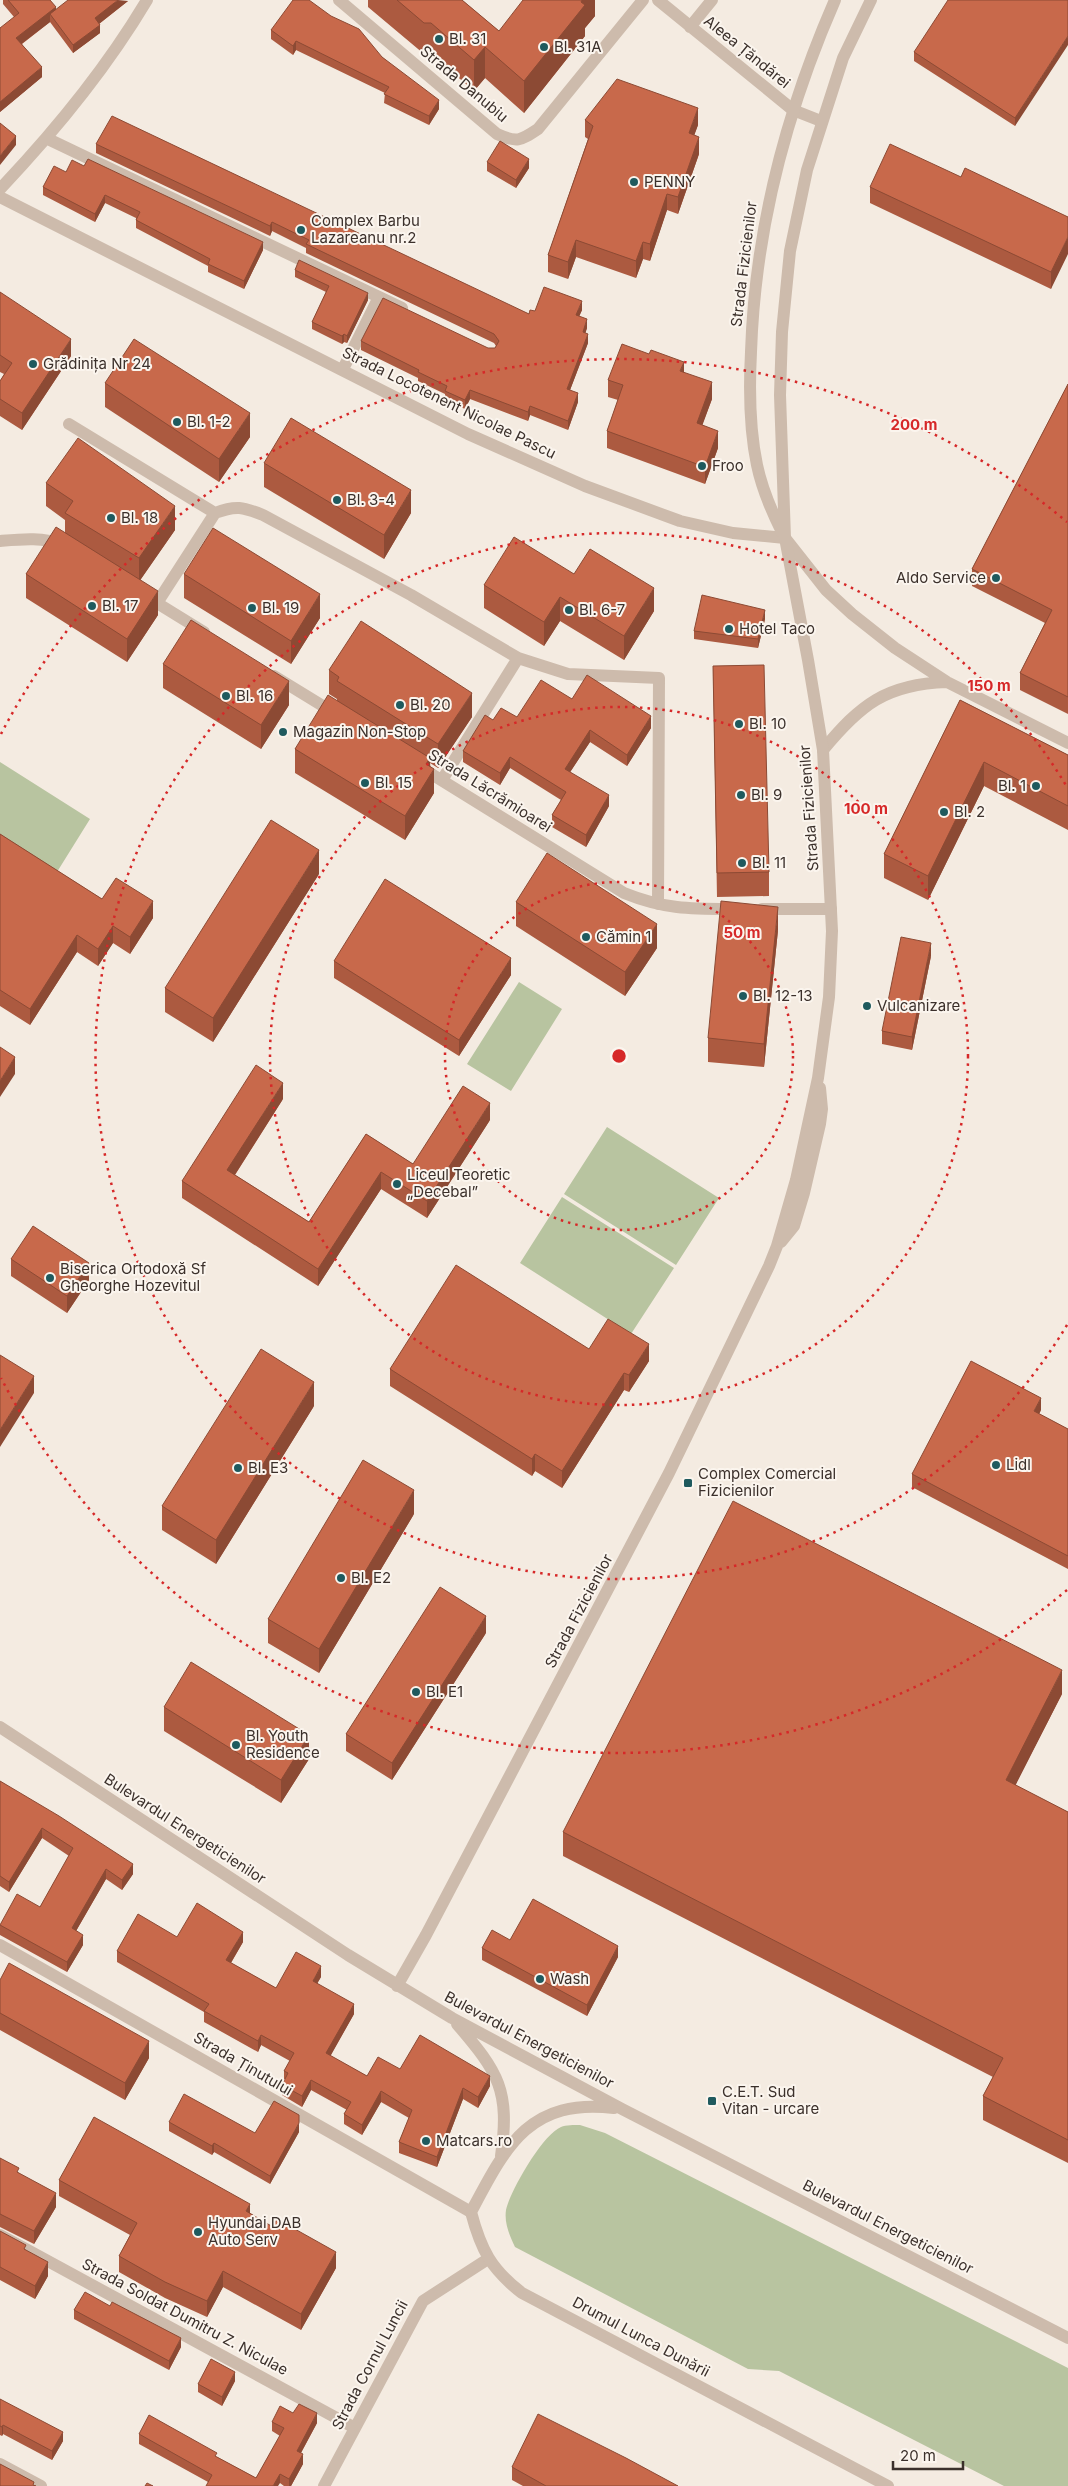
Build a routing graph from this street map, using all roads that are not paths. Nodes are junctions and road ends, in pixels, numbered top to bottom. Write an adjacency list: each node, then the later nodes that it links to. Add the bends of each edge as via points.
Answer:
1 (147, 0): 11 (street, via 83,95)
2 (339, 0): 3 (street, Strada Danubiu, via 497,134 513,141 523,139 538,129)
3 (644, 0)
4 (658, 0): 8 (street, Aleea Țăndărei)
5 (712, 0): 8 (street)
6 (836, 0): 9 (street, Strada Fizicienilor, via 814,47)
7 (870, 0): 10 (street, Strada Fizicienilor, via 844,58)
8 (690, 27): 9 (street, Aleea Țăndărei)
9 (792, 110): 10 (street, Aleea Țăndărei); 19 (street, Strada Fizicienilor, via 760,246 752,322 750,396 757,466 766,499)
10 (822, 121): 19 (street, Strada Fizicienilor, via 796,221 782,332 780,394)
11 (48, 139): 12 (street); 14 (street)
12 (0, 189)
13 (0, 197): 16 (street, Strada Locotenent Nicolae Pascu)
14 (379, 297): 15 (street); 16 (street)
15 (414, 313)
16 (343, 369): 19 (street, Strada Locotenent Nicolae Pascu, via 468,434 646,509 712,529)
17 (69, 424): 18 (street)
18 (215, 512): 23 (street); 25 (street, via 232,506 264,515 411,594)
19 (785, 538): 27 (street, via 826,590 852,614 895,648); 30 (street, Strada Fizicienilor)
20 (0, 542): 21 (street, via 48,539)
21 (71, 550)
22 (134, 589): 23 (street)
23 (157, 603): 24 (street)
24 (214, 638)
25 (518, 658): 32 (street); 33 (street, via 568,674 659,678)
26 (263, 669): 28 (street)
27 (947, 682): 29 (street); 30 (street, via 923,683 889,692 866,705)
28 (345, 720)
29 (1068, 743)
30 (822, 750): 34 (street, Strada Fizicienilor)
31 (410, 760): 32 (street, Strada Lăcrămioarei)
32 (442, 780): 33 (street, Strada Lăcrămioarei, via 624,893)
33 (658, 904): 34 (street, Strada Lăcrămioarei, via 681,909)
34 (831, 909): 37 (street, Strada Fizicienilor, via 829,997 818,1078 822,1110 794,1226 777,1246 759,1291 660,1491)
35 (0, 1727): 37 (street, Bulevardul Energeticienilor)
36 (0, 1945): 41 (street, Strada Ținutului)
37 (397, 1986): 38 (street, Bulevardul Energeticienilor)
38 (452, 2018): 39 (street, Bulevardul Energeticienilor); 40 (street, via 496,2075 503,2096 505,2124)
39 (622, 2109): 40 (street, via 589,2105 566,2108 526,2129); 44 (street, Bulevardul Energeticienilor)
40 (501, 2156): 41 (street)
41 (471, 2212): 43 (street, Drumul Lunca Dunării, via 478,2239)
42 (0, 2235): 45 (street, Strada Soldat Dumitru Z. Niculae)
43 (488, 2259): 45 (street, Strada Cornul Luncii, via 423,2301); 49 (street, Drumul Lunca Dunării, via 503,2278 522,2293)
44 (1068, 2338)
45 (355, 2428): 48 (street, Strada Cornul Luncii)
46 (0, 2464): 47 (street)
47 (41, 2486)
48 (324, 2486)
49 (888, 2486)

